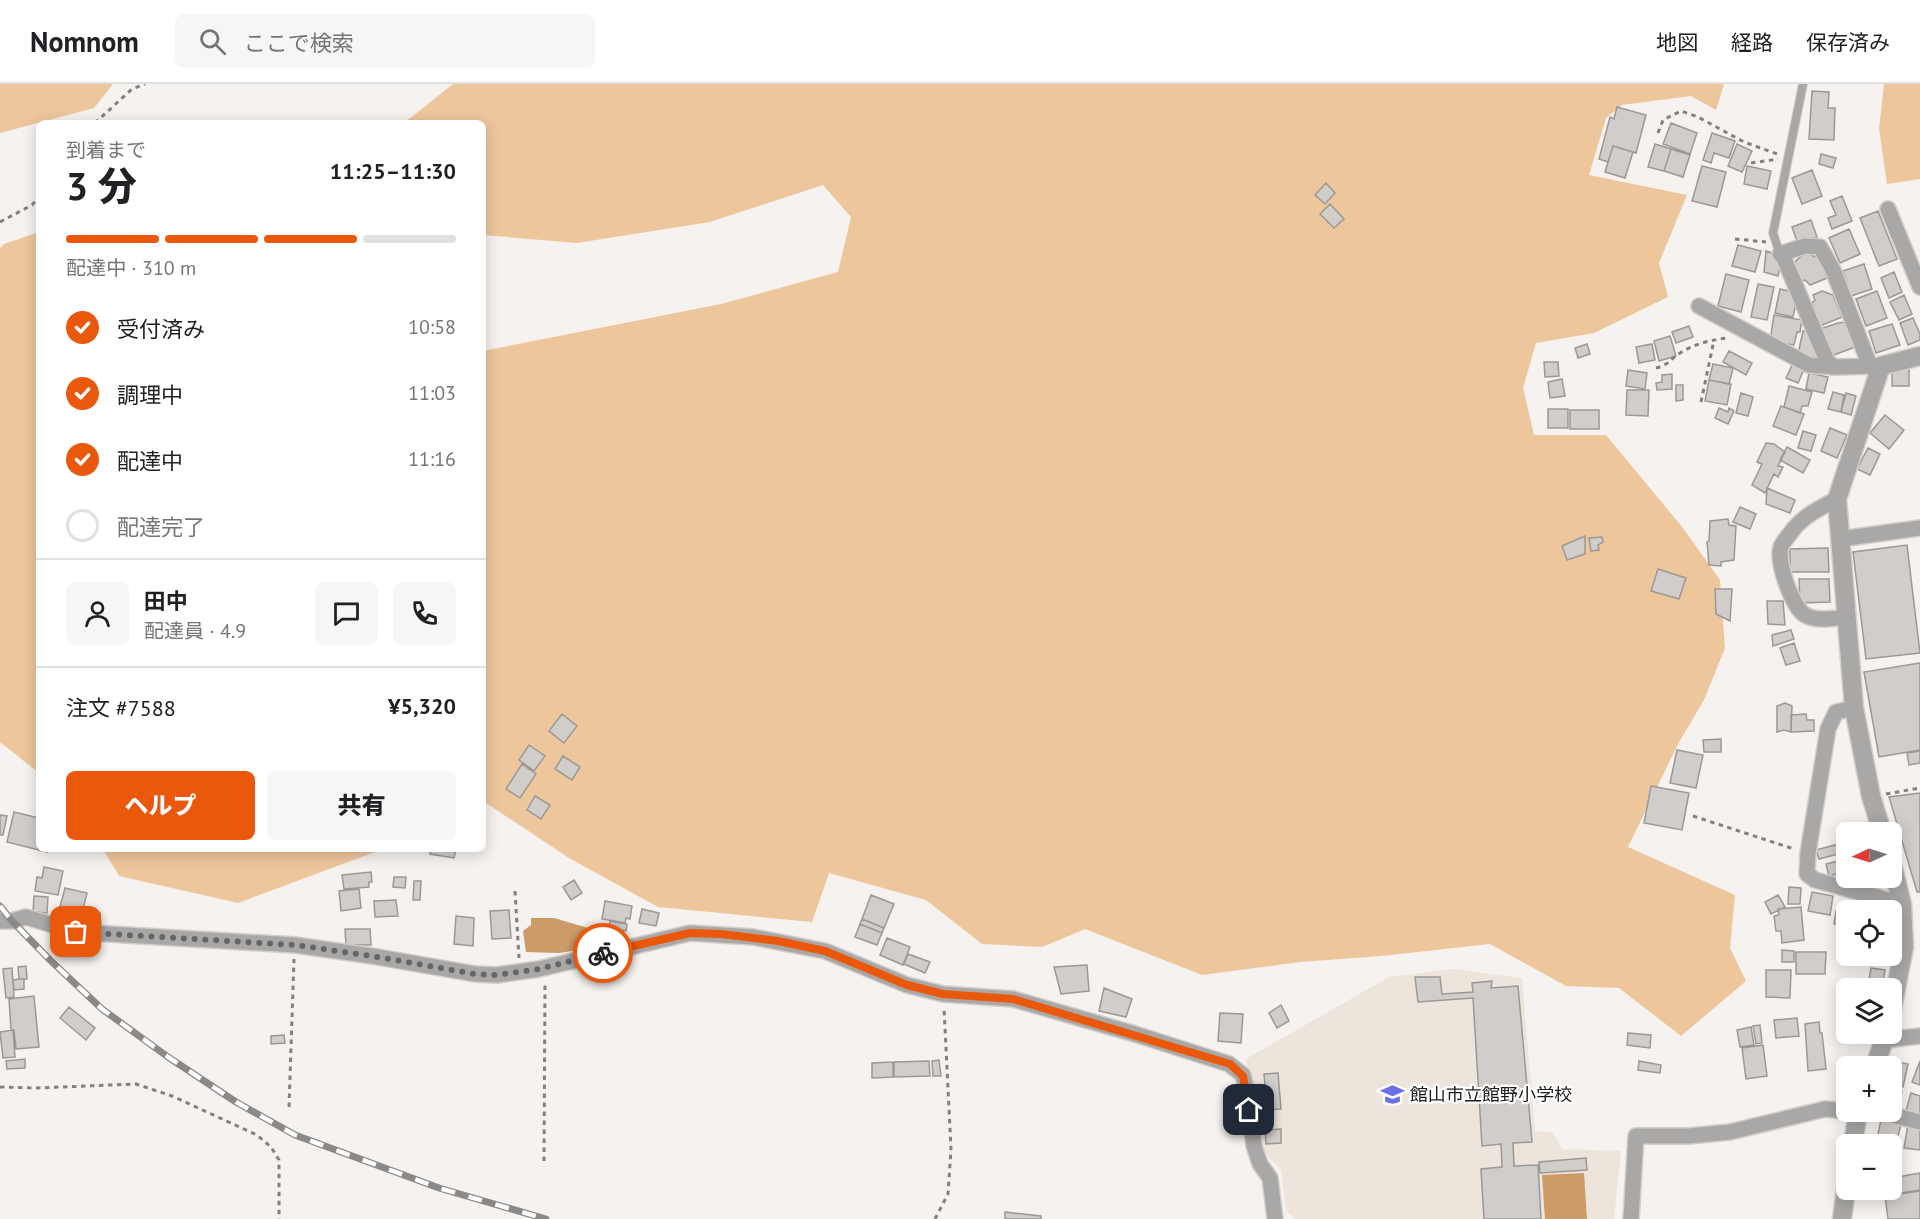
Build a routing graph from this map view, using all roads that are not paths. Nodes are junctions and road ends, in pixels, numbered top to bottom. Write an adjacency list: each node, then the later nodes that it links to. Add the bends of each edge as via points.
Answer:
1 (1803, 84): 3 (lane, via 1773,233)
2 (1888, 209): 4 (street)
3 (1778, 249): 7 (street, via 1820,247); 8 (street, via 1827,361)
4 (1920, 287)
5 (1699, 306): 8 (street, via 1809,365)
6 (1920, 356): 7 (street)
7 (1875, 366): 8 (street); 9 (street)
8 (1834, 367)
9 (1837, 499): 11 (street); 12 (street, via 1807,514 1793,529 1781,547 1782,572 1804,614 1820,620)
10 (1920, 528): 11 (street)
11 (1840, 539): 12 (street)
12 (1847, 617): 13 (street)
13 (1854, 708): 14 (street); 15 (street, via 1836,712 1828,729 1808,874 1815,880)
14 (1879, 822)
15 (1888, 900)
16 (1902, 904): 18 (street)
17 (0, 921): 25 (street, via 26,917 76,932 295,945 497,975 690,933 778,941 825,951 907,985 943,994 1013,999 1230,1064 1243,1076 1254,1146 1270,1178)
18 (1902, 956)
19 (1920, 1036): 20 (street)
20 (1902, 1037)
21 (1836, 1110): 26 (street, via 1825,1109 1730,1132 1636,1136)
22 (1902, 1118): 23 (street)
23 (1920, 1122)
24 (1845, 1200): 27 (street)
25 (1275, 1219)
26 (1631, 1219)
27 (1842, 1219)

